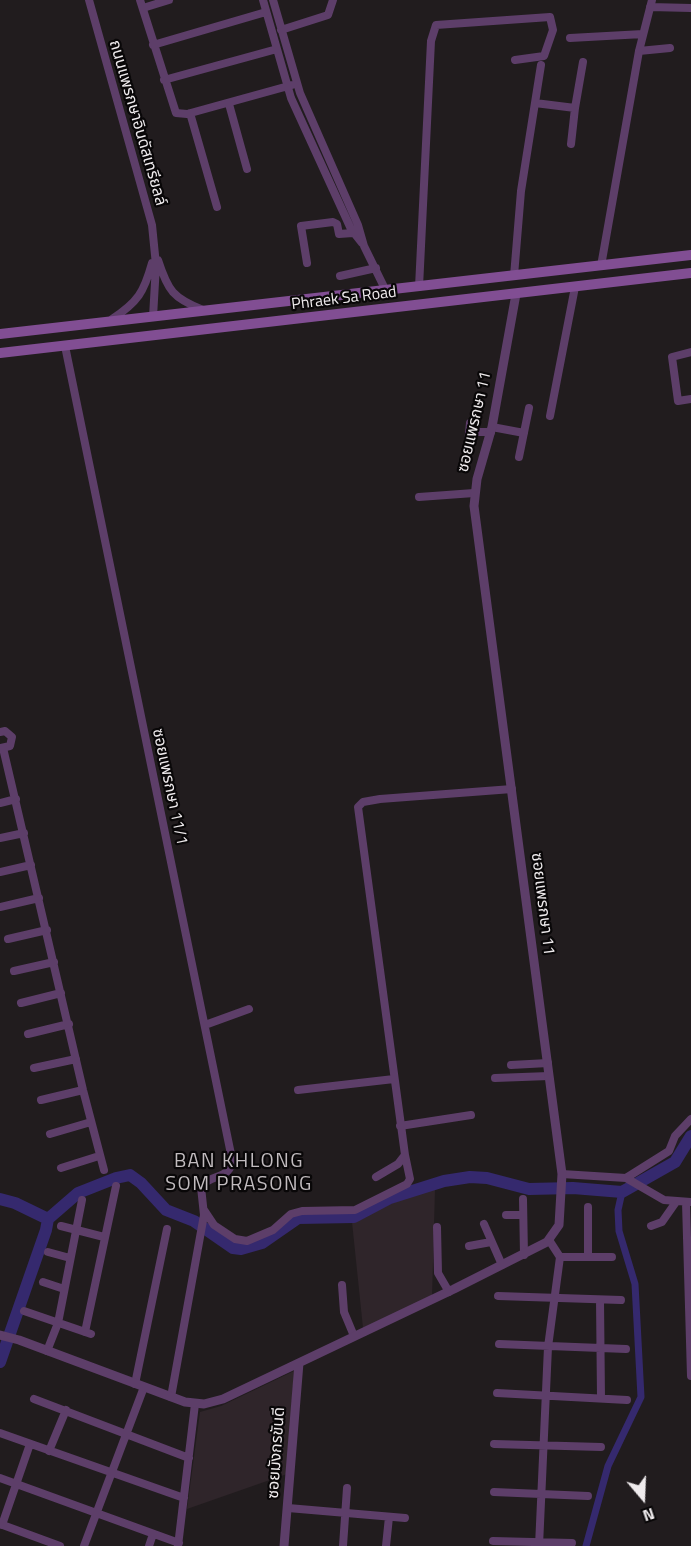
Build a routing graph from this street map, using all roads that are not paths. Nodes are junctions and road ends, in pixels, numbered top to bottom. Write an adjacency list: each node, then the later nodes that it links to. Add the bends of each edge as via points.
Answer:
1 (89, 0): 34 (street, ถนนแพรกษาอินดัสเทรียลล์, via 152,225)
2 (169, 0): 6 (street)
3 (263, 0): 9 (street)
4 (273, 0): 10 (street)
5 (333, 0): 10 (street, via 328,15)
6 (141, 4): 13 (street)
7 (651, 4): 8 (street); 11 (street)
8 (691, 8)
9 (266, 12): 13 (street); 15 (street)
10 (281, 30): 21 (street)
11 (643, 34): 12 (street); 16 (street)
12 (570, 38)
13 (153, 45): 20 (street)
14 (670, 48): 16 (street)
15 (277, 49): 20 (street); 22 (street)
16 (639, 51): 37 (street)
17 (515, 60): 42 (street, via 544,56 553,30 550,17 436,25 430,52)
18 (583, 62): 25 (street)
19 (541, 65): 23 (street)
20 (164, 80): 26 (street, via 176,113)
21 (297, 84): 22 (street); 28 (street)
22 (288, 87): 24 (street); 29 (street)
23 (536, 103): 25 (street); 41 (street, via 521,191)
24 (229, 104): 26 (street); 30 (street)
25 (575, 108): 27 (street)
26 (190, 113): 31 (street)
27 (571, 144)
28 (326, 153): 29 (street); 33 (street)
29 (318, 156): 32 (street)
30 (247, 169)
31 (218, 207)
32 (353, 233): 33 (street); 36 (street, via 339,234 333,222 301,226)
33 (364, 246): 38 (street)
34 (155, 253): 46 (street, ถนนแพรกษาอินดัสเทรียลล์, via 170,292); 47 (street, ถนนแพรกษาอินดัสเทรียลล์); 48 (street, ถนนแพรกษาอินดัสเทรียลล์, via 143,292 130,308)
35 (691, 255): 37 (main road, Phraek Sa Road)
36 (307, 263)
37 (601, 266): 41 (main road, Phraek Sa Road)
38 (376, 268): 40 (street); 44 (street)
39 (691, 273): 43 (main road, Phraek Sa Road)
40 (340, 276)
41 (514, 276): 42 (main road, Phraek Sa Road)
42 (419, 287): 44 (main road, Phraek Sa Road)
43 (575, 287): 45 (main road, Phraek Sa Road); 55 (street)
44 (386, 291): 46 (main road, Phraek Sa Road)
45 (516, 294): 50 (main road, Phraek Sa Road); 57 (street, ซอยแพรกษา 11)
46 (204, 311): 47 (main road, Phraek Sa Road)
47 (153, 316): 48 (main road, Phraek Sa Road)
48 (110, 321): 49 (main road, Phraek Sa Road)
49 (0, 334)
50 (66, 346): 52 (main road, Phraek Sa Road); 84 (street, ซอยแพรกษา 11/1)
51 (691, 352): 53 (street, via 672,357 678,401)
52 (0, 353)
53 (691, 399)
54 (529, 408): 59 (street)
55 (550, 416)
56 (470, 423): 58 (street)
57 (491, 430): 58 (street); 59 (street); 62 (street, ซอยแพรกษา 11)
58 (469, 432): 61 (street)
59 (524, 433): 60 (street)
60 (519, 457)
61 (466, 464)
62 (474, 493): 63 (street); 67 (street, ซอยแพรกษา 11, via 475,525)
63 (418, 497)
64 (0, 731): 65 (street, via 12,737 10,746)
65 (2, 748): 66 (street)
66 (4, 767): 68 (street)
67 (512, 789): 87 (street, ซอยแพรกษา 11); 91 (street, via 359,804)
68 (16, 799): 69 (street); 70 (street)
69 (0, 803)
70 (24, 833): 71 (street); 72 (street)
71 (0, 838)
72 (31, 865): 73 (street); 74 (street)
73 (0, 872)
74 (39, 898): 75 (street); 76 (street)
75 (0, 907)
76 (46, 930): 77 (street); 78 (street)
77 (8, 939)
78 (54, 962): 79 (street); 80 (street)
79 (14, 971)
80 (62, 993): 81 (street); 83 (street)
81 (21, 1003)
82 (249, 1009): 84 (street)
83 (69, 1024): 85 (street); 86 (street)
84 (205, 1025): 114 (street, ซอยแพรกษา 11/1, via 232,1165 226,1174 201,1187)
85 (28, 1034)
86 (76, 1059): 89 (street); 93 (street)
87 (548, 1063): 88 (street); 90 (street, ซอยแพรกษา 11)
88 (511, 1065)
89 (34, 1068)
90 (549, 1076): 92 (street); 106 (street, ซอยแพรกษา 11)
91 (394, 1078): 94 (street); 99 (street)
92 (495, 1078)
93 (83, 1090): 95 (street); 98 (street)
94 (298, 1090)
95 (41, 1100)
96 (471, 1115): 99 (street)
97 (691, 1119): 107 (street, via 675,1136 669,1152)
98 (91, 1122): 100 (street); 102 (street)
99 (400, 1126): 101 (street)
100 (50, 1134)
101 (405, 1155): 105 (street); 114 (street, via 410,1179 407,1184 355,1210 291,1214 276,1228 250,1240 228,1234)
102 (99, 1156): 103 (street); 104 (street)
103 (61, 1168)
104 (104, 1170)
105 (376, 1177)
106 (562, 1178): 107 (street); 124 (street, ซอยแพรกษา 11, via 560,1225)
107 (629, 1181): 111 (street, via 646,1192)
108 (116, 1186): 123 (street)
109 (523, 1199): 116 (street)
110 (82, 1200): 122 (street)
111 (676, 1202): 112 (street); 119 (street, via 662,1222)
112 (688, 1203): 152 (street)
113 (588, 1207): 130 (street)
114 (203, 1212): 156 (street)
115 (506, 1215): 116 (street)
116 (523, 1215): 128 (street)
117 (484, 1224): 125 (street)
118 (61, 1226): 122 (street)
119 (651, 1226)
120 (437, 1227): 137 (street, via 438,1273)
121 (167, 1229): 153 (street)
122 (75, 1230): 123 (street); 132 (street)
123 (104, 1237): 143 (street, via 88,1333)
124 (549, 1240): 128 (street); 129 (street)
125 (492, 1242): 126 (street); 133 (street)
126 (469, 1246)
127 (48, 1252): 132 (street)
128 (524, 1255): 133 (street)
129 (560, 1257): 130 (street); 139 (street)
130 (588, 1257): 131 (street)
131 (612, 1257)
132 (70, 1258): 136 (street)
133 (502, 1265): 137 (street)
134 (43, 1282): 136 (street)
135 (342, 1285): 145 (street, via 344,1312)
136 (64, 1289): 143 (street)
137 (449, 1292): 145 (street)
138 (498, 1296): 139 (street)
139 (554, 1298): 140 (street); 147 (street)
140 (600, 1300): 141 (street); 148 (street)
141 (621, 1300)
142 (24, 1311): 143 (street)
143 (58, 1323): 150 (street)
144 (1, 1335): 150 (street)
145 (354, 1335): 151 (street)
146 (499, 1344): 147 (street)
147 (548, 1347): 148 (street); 155 (street)
148 (601, 1349): 149 (street); 157 (street)
149 (627, 1349)
150 (47, 1351): 153 (street)
151 (299, 1363): 160 (street, via 223,1399); 178 (street, ซอยมังกรขันดี)
152 (691, 1376)
153 (139, 1386): 156 (street); 163 (street)
154 (497, 1393): 155 (street)
155 (546, 1396): 157 (street); 166 (street)
156 (171, 1397): 160 (street)
157 (601, 1398): 159 (street)
158 (34, 1399): 161 (street)
159 (627, 1400)
160 (195, 1404): 169 (street)
161 (66, 1410): 163 (street); 168 (street)
162 (0, 1432): 164 (street)
163 (127, 1432): 169 (street); 170 (street)
164 (30, 1444): 168 (street); 172 (street)
165 (494, 1444): 166 (street)
166 (544, 1444): 167 (street); 175 (street)
167 (601, 1448)
168 (49, 1451): 170 (street)
169 (189, 1458): 177 (street)
170 (111, 1474): 177 (street); 180 (street)
171 (0, 1478): 172 (street)
172 (17, 1484): 180 (street); 183 (street)
173 (347, 1488): 179 (street)
174 (494, 1492): 175 (street)
175 (542, 1494): 176 (street); 189 (street)
176 (588, 1496)
177 (184, 1498): 188 (street)
178 (288, 1508): 179 (street); 193 (street, ซอยมังกรขันดี)
179 (346, 1513): 181 (street); 194 (street)
180 (96, 1514): 184 (street); 191 (street)
181 (389, 1517): 182 (street); 195 (street)
182 (405, 1518)
183 (1, 1525): 186 (street)
184 (153, 1534): 188 (street); 192 (street)
185 (493, 1541): 189 (street)
186 (41, 1543): 190 (street)
187 (572, 1543): 189 (street)
188 (178, 1544)
189 (539, 1544)
190 (60, 1546)
191 (84, 1546)
192 (149, 1546)
193 (284, 1546)
194 (343, 1546)
195 (387, 1546)

